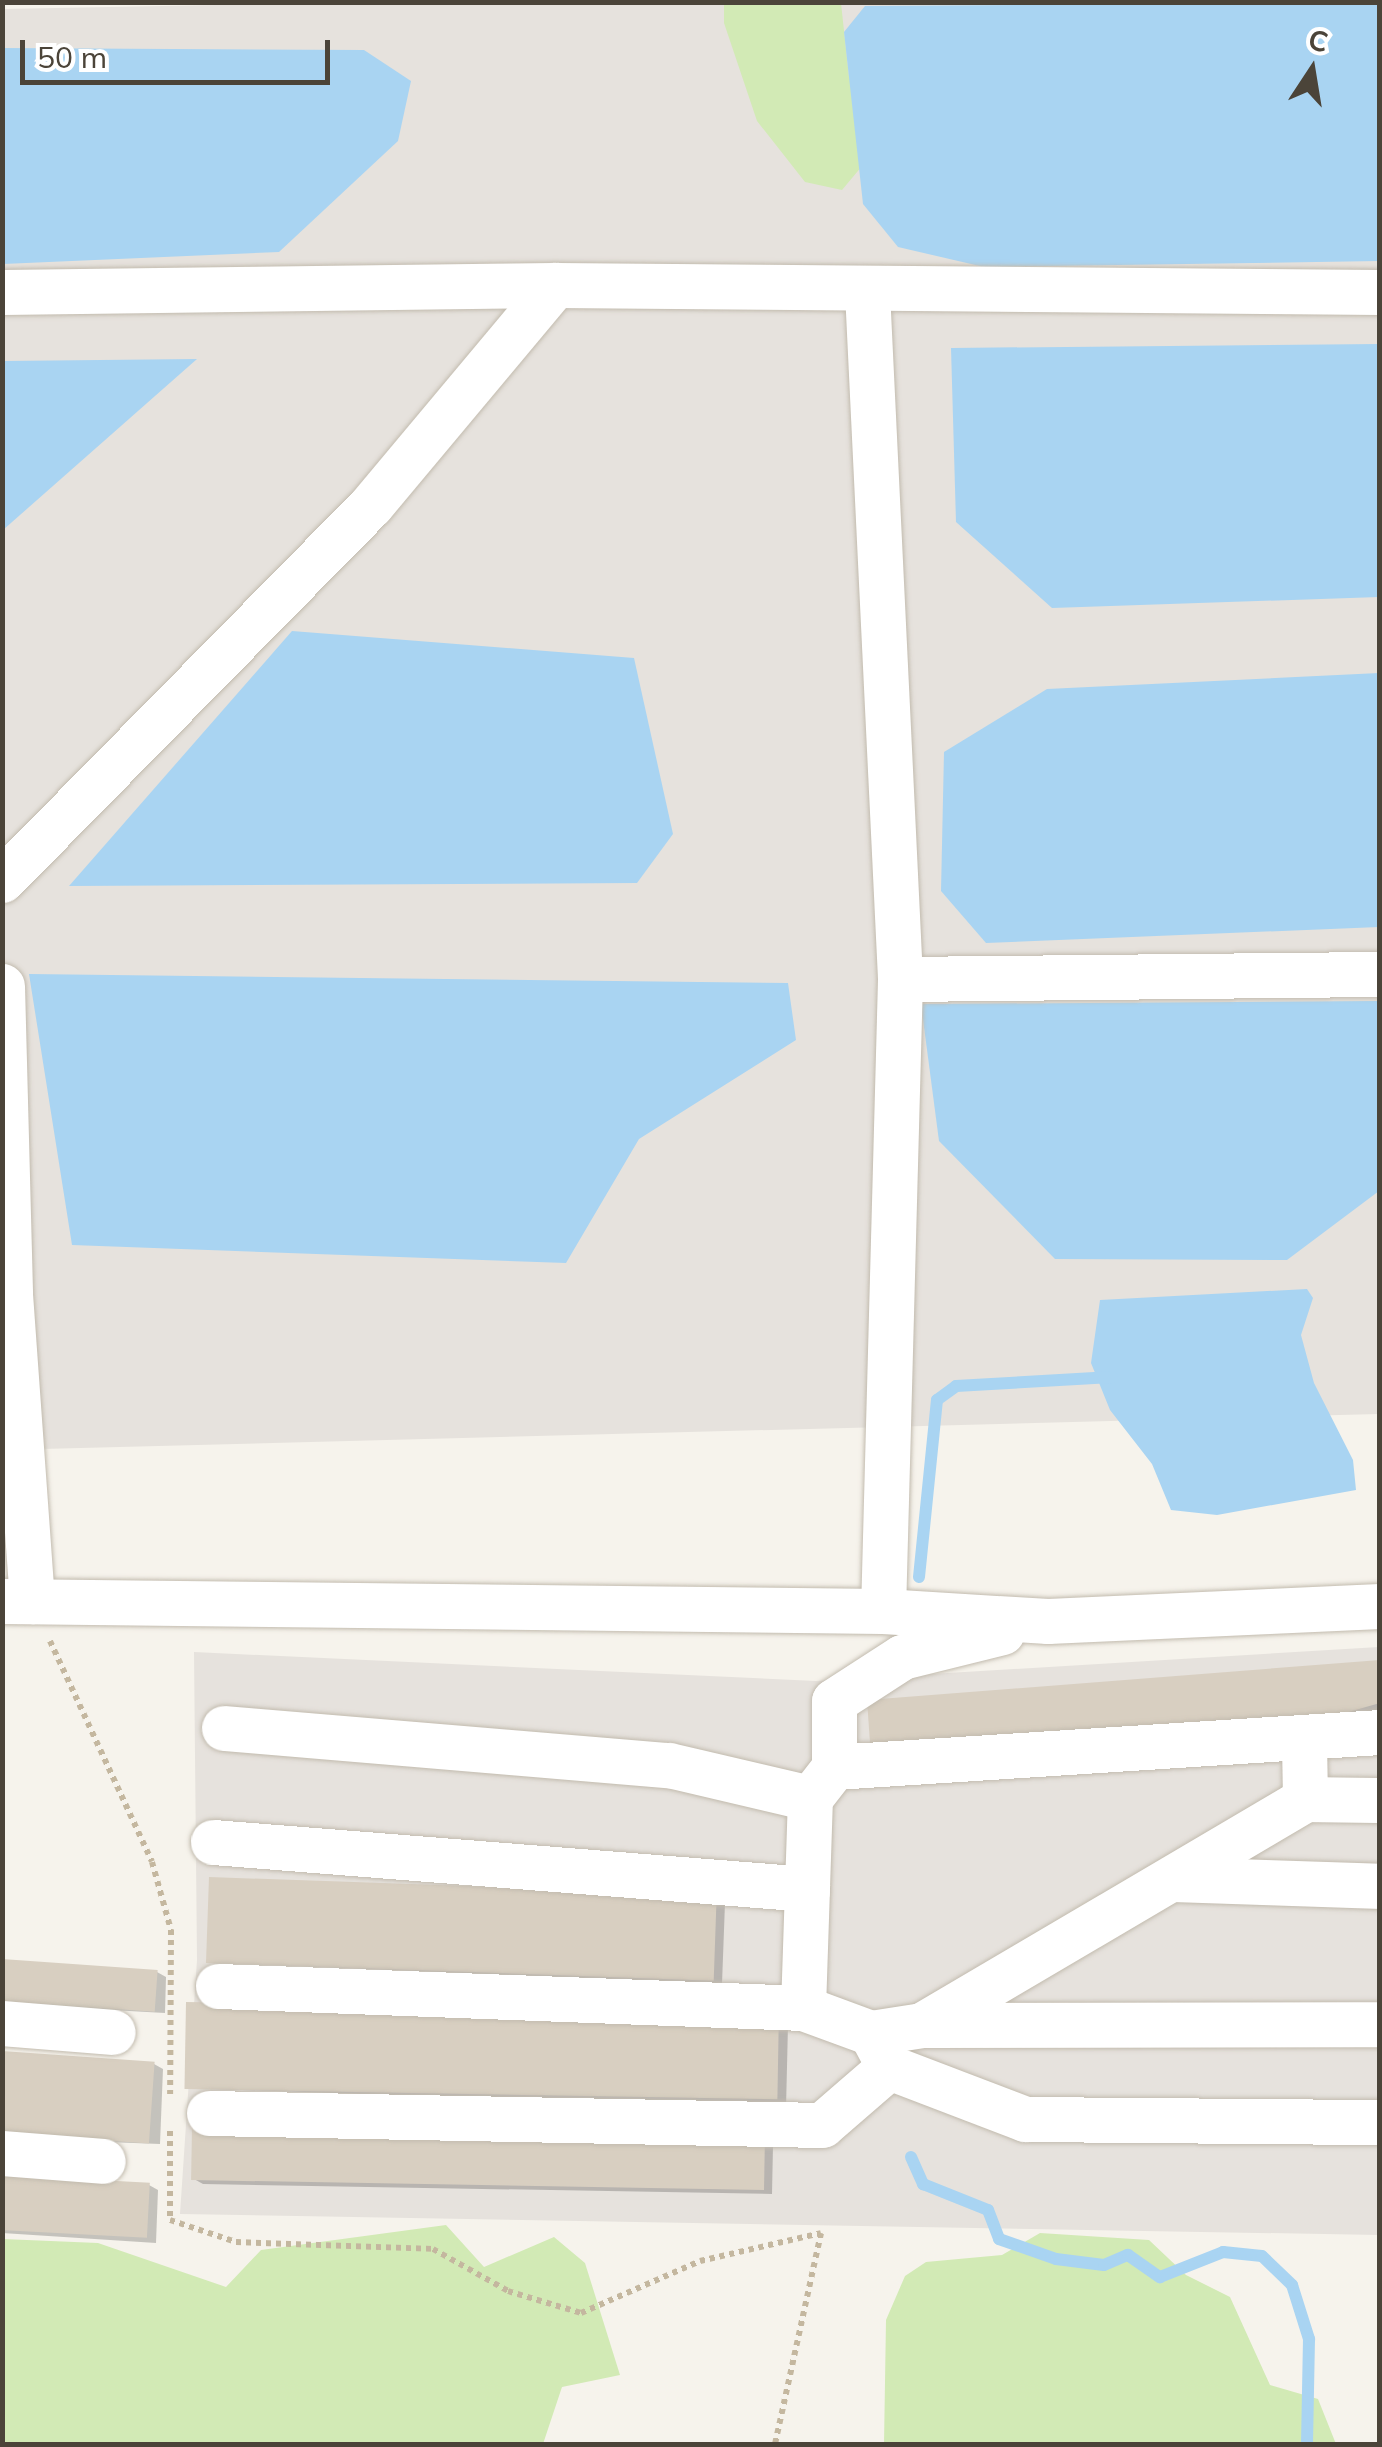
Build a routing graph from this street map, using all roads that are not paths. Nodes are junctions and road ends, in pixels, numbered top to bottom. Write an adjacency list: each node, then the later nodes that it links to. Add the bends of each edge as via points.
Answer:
1 (555, 285): 2 (street); 3 (street); 5 (street, via 372,506)
2 (2, 292)
3 (867, 292): 4 (street); 7 (street)
4 (1380, 292)
5 (2, 880)
6 (1380, 974): 7 (street)
7 (900, 979): 11 (street)
8 (2, 986): 9 (street)
9 (17, 1601): 11 (street)
10 (1380, 1606): 12 (street)
11 (883, 1611): 12 (street)
12 (1048, 1622): 16 (street, via 902,1656 834,1701)
13 (224, 1728): 16 (street)
14 (1380, 1732): 15 (street)
15 (1304, 1740): 16 (street); 17 (street)
16 (822, 1782): 22 (street)
17 (1305, 1798): 18 (street); 20 (street)
18 (1380, 1800)
19 (214, 1842): 22 (street)
20 (1173, 1880): 21 (street); 26 (street)
21 (1380, 1886)
22 (807, 1889): 24 (street)
23 (218, 1986): 24 (street)
24 (803, 2008): 29 (street)
25 (2, 2023): 28 (street)
26 (922, 2024): 27 (street); 29 (street)
27 (1380, 2024)
28 (113, 2032)
29 (880, 2050): 30 (street, via 822,2125); 31 (street, via 1025,2119)
30 (209, 2113)
31 (1380, 2122)
32 (2, 2154): 33 (street)
33 (103, 2161)

